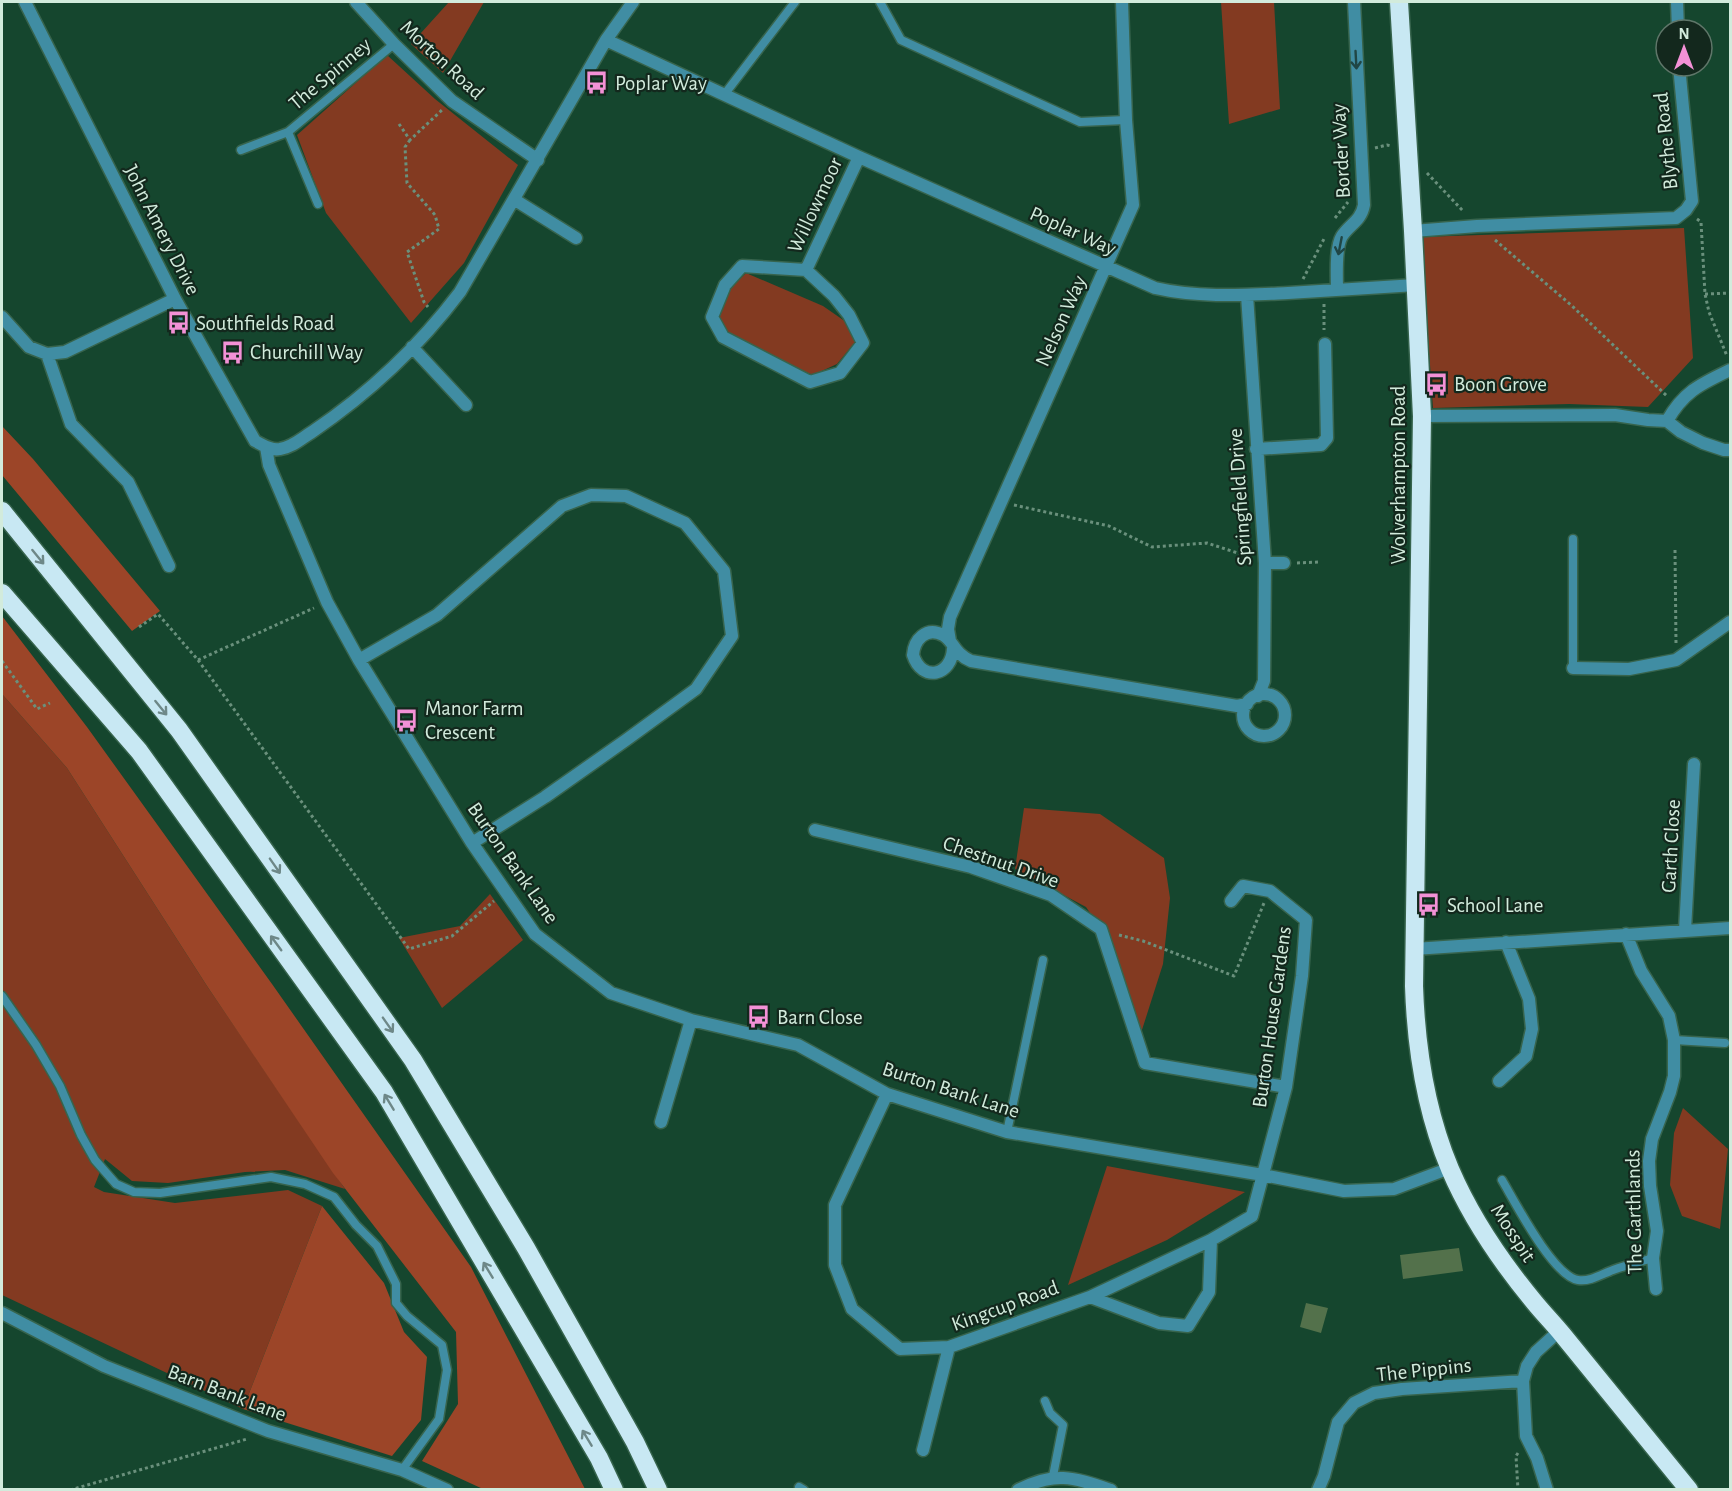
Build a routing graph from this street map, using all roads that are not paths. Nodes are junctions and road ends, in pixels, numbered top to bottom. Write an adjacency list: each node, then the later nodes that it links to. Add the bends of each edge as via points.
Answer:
1 (25, 2): 29 (street, John Amery Drive)
2 (356, 2): 12 (street, Morton Road)
3 (633, 2): 11 (street)
4 (795, 2): 14 (lane)
5 (880, 2): 15 (lane, via 901,40 1080,122)
6 (1122, 2): 15 (street, Nelson Way)
7 (1354, 2): 27 (street, Border Way, one-way to 27, via 1364,205 1362,214 1338,243)
8 (1399, 2): 22 (highway, Wolverhampton Road)
9 (1677, 2): 10 (street)
10 (1678, 18)
11 (606, 40): 14 (street, Poplar Way); 19 (street)
12 (394, 44): 16 (lane, The Spinney); 19 (street, Morton Road, via 452,101)
13 (1681, 78): 22 (street, Blythe Road, via 1692,201 1676,218)
14 (724, 95): 18 (street, Poplar Way)
15 (1126, 120): 24 (street, Nelson Way, via 1133,205)
16 (288, 132): 17 (lane, The Spinney); 21 (lane, The Spinney)
17 (241, 150)
18 (859, 157): 24 (street, Poplar Way); 25 (street, Willowmoor)
19 (538, 160): 20 (street)
20 (515, 200): 23 (street); 32 (street, via 460,292)
21 (318, 204)
22 (1413, 231): 26 (highway, Wolverhampton Road)
23 (576, 238)
24 (1106, 268): 28 (street, Poplar Way, via 1181,294); 52 (street, Nelson Way, via 950,617 952,644 962,657 971,661 1237,706)
25 (806, 270): 25 (street, Willowmoor, via 742,266 725,285 712,317 723,337 810,382 840,373 862,343 849,315)
26 (1416, 285): 27 (street, Poplar Way); 36 (highway, Wolverhampton Road)
27 (1336, 290): 28 (street, Poplar Way)
28 (1247, 295): 39 (street, Springfield Drive)
29 (175, 299): 33 (street, via 65,352); 38 (street, John Amery Drive, via 255,441)
30 (2, 317): 33 (street, via 29,347)
31 (1325, 344): 39 (street, via 1327,438 1321,445)
32 (412, 347): 35 (street); 38 (street, via 331,419 291,446 277,450)
33 (47, 354): 45 (street, via 71,424 128,482)
34 (1729, 364): 37 (street, via 1676,404)
35 (466, 405)
36 (1422, 416): 37 (street, via 1616,415); 61 (highway, Wolverhampton Road)
37 (1667, 421): 40 (street, via 1703,443)
38 (266, 447): 47 (street, John Amery Drive, via 268,465)
39 (1256, 449): 43 (street, Springfield Drive)
40 (1731, 450)
41 (2, 511): 89 (highway, one-way to 89, via 179,730 413,1060 526,1248)
42 (1573, 538): 50 (lane)
43 (1265, 563): 44 (street); 51 (street, Springfield Drive, via 1264,681)
44 (1284, 563)
45 (169, 566)
46 (2, 593): 88 (highway, one-way to 46, via 599,1458 384,1092 139,751)
47 (327, 602): 49 (street, Burton Bank Lane)
48 (1731, 622): 50 (street, via 1676,660 1629,669)
49 (359, 660): 55 (street, Burton Bank Lane); 55 (street, via 437,615 562,506 591,495 626,496 685,523 724,571 732,636 696,688 554,791)
50 (1573, 669)
51 (1258, 696): 52 (street); 52 (street, via 1269,695 1281,703 1285,716 1279,730 1261,736 1250,730 1245,724)
52 (1247, 704)
53 (1694, 764): 58 (street, Garth Close)
54 (815, 830): 68 (street, Chestnut Drive, via 981,871 1052,896 1101,929 1145,1063)
55 (472, 843): 64 (street, Burton Bank Lane, via 535,934 611,993)
56 (1231, 901): 68 (street, Burton House Gardens, via 1243,886 1270,891 1306,920)
57 (1731, 928): 58 (street)
58 (1685, 930): 59 (street)
59 (1626, 934): 60 (street); 65 (street, The Garthlands, via 1641,971 1669,1016)
60 (1506, 942): 61 (street); 67 (street, via 1529,999 1532,1029 1526,1056)
61 (1414, 949): 72 (highway, Mosspit, via 1420,1051 1429,1104)
62 (1043, 960): 71 (lane)
63 (2, 996): 85 (lane, via 60,1086 95,1160 116,1184 134,1192 160,1193 272,1177 306,1184 334,1197 377,1246 396,1284 396,1303 442,1345 447,1370 439,1419)
64 (691, 1020): 69 (street, Burton Bank Lane, via 798,1046); 70 (street)
65 (1674, 1040): 66 (lane); 76 (street, The Garthlands, via 1674,1076 1652,1139 1649,1161 1657,1231)
66 (1725, 1043)
67 (1499, 1081)
68 (1286, 1087): 73 (street, Burton House Gardens)
69 (887, 1094): 71 (street, Burton Bank Lane); 81 (street, Kingcup Road, via 835,1205 835,1265 852,1310 900,1349)
70 (661, 1122)
71 (1007, 1132): 73 (street, Burton Bank Lane)
72 (1450, 1168): 73 (street, Burton Bank Lane, via 1394,1189 1369,1192); 80 (highway, Mosspit, via 1495,1250)
73 (1263, 1175): 75 (street, Kingcup Road, via 1252,1216)
74 (1502, 1180): 76 (lane, via 1530,1229 1567,1276 1579,1281)
75 (1211, 1240): 78 (street, Kingcup Road); 78 (street, Kingcup Road, via 1209,1292 1188,1326 1159,1323)
76 (1653, 1258): 77 (street, The Garthlands)
77 (1656, 1289)
78 (1090, 1297): 81 (street, Kingcup Road)
79 (2, 1313): 85 (street, Barn Bank Lane, via 104,1366 268,1431)
80 (1560, 1331): 82 (street, via 1536,1353); 94 (highway, Mosspit)
81 (949, 1347): 84 (street)
82 (1523, 1381): 92 (street, The Pippins, via 1402,1389 1374,1393 1354,1403 1338,1422); 93 (street, via 1526,1436)
83 (1045, 1401): 86 (lane, via 1050,1413 1063,1425)
84 (922, 1450)
85 (402, 1470): 87 (street, Barn Bank Lane)
86 (1053, 1476): 90 (street); 91 (street)
87 (447, 1490)
88 (614, 1490)
89 (658, 1490)
90 (1018, 1490)
91 (1111, 1490)
92 (1318, 1490)
93 (1547, 1490)
94 (1689, 1490)

